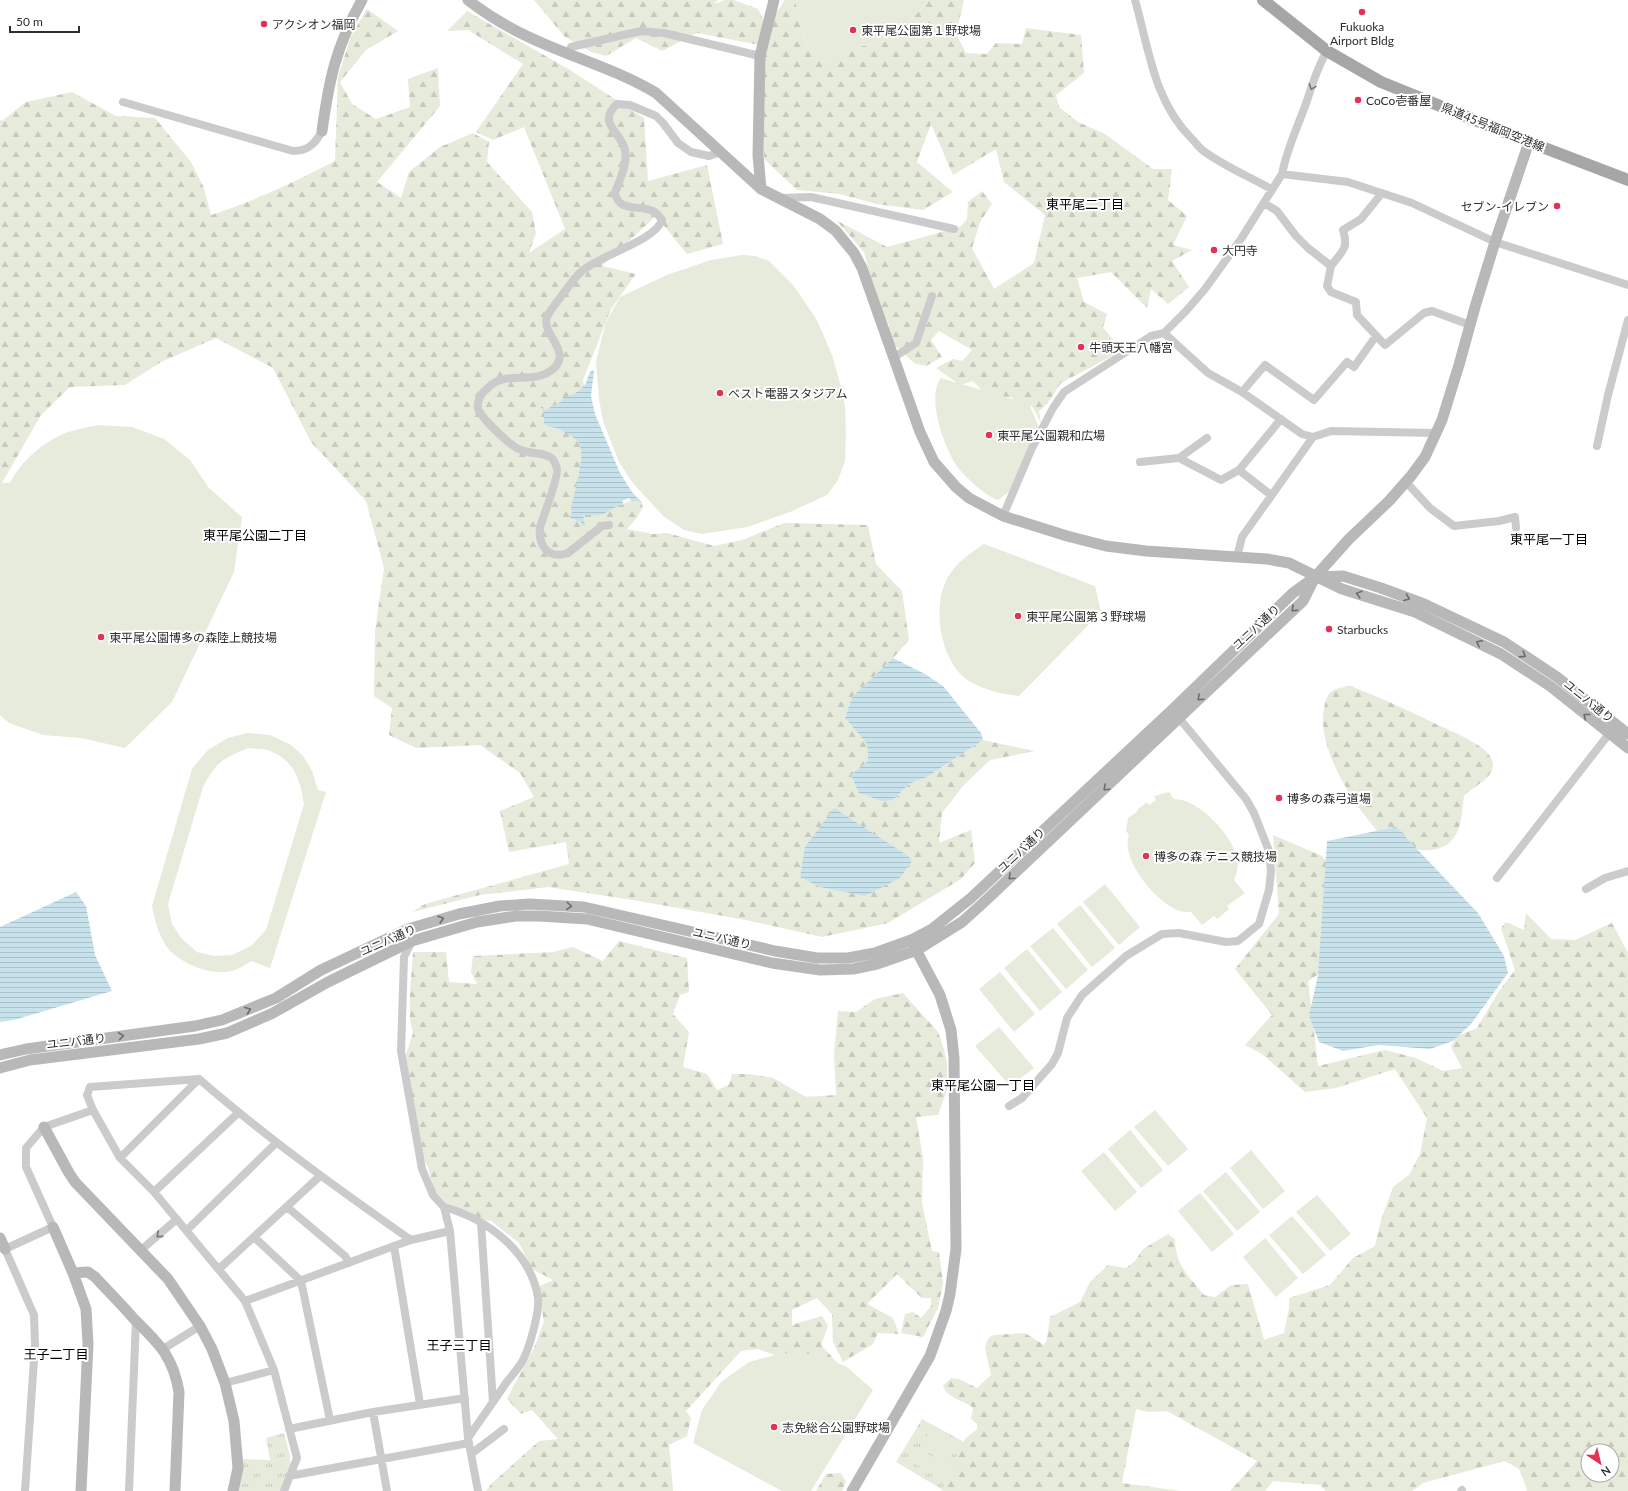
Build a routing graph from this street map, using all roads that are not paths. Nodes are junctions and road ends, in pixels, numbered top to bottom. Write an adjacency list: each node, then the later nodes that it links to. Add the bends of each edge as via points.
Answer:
1 (362, 0): 10 (street, via 349,22 335,57 327,90)
2 (468, 0): 7 (street, via 532,39)
3 (774, 0): 8 (street)
4 (1135, 0): 16 (street, via 1155,77 1164,100 1178,122 1204,152)
5 (1263, 0): 6 (main road, 県道45号福岡空港線)
6 (1327, 52): 11 (main road, 県道45号福岡空港線, via 1381,82); 13 (street, one-way to 13, via 1307,99)
7 (568, 54): 8 (street, via 571,47 641,32 664,33); 12 (street, via 656,93)
8 (760, 56): 15 (street, via 758,154)
9 (124, 102): 10 (street, via 293,151 311,147)
10 (322, 131)
11 (1529, 142): 14 (main road, 県道45号福岡空港線); 21 (street)
12 (722, 152): 15 (street); 42 (street, via 709,156 691,152 678,143 656,116 630,105 617,104 612,109 609,117 611,129 621,140 625,151 616,198 626,206 654,212 662,220 660,226 649,235 597,261 573,281 547,317 547,326 560,357 557,366 539,376 501,378 493,382 481,395 478,403 479,411 509,444 554,459 558,471 539,532 541,544 546,550 562,555 568,553 602,526)
13 (1282, 174): 16 (street); 17 (street, via 1348,182)
14 (1628, 180)
15 (762, 189): 18 (street)
16 (1271, 189): 19 (street)
17 (1382, 193): 21 (street, via 1412,203); 22 (street, via 1361,219 1343,230 1345,247)
18 (779, 198): 20 (street, via 811,197); 29 (street, via 820,219 836,231 854,253 864,274)
19 (1264, 203): 22 (street, via 1277,211 1296,236); 27 (street, via 1205,289)
20 (954, 229)
21 (1495, 242): 23 (street); 26 (street)
22 (1331, 266): 28 (street, via 1327,286 1331,292 1356,302 1357,315)
23 (1628, 285)
24 (932, 296): 29 (street, via 916,343)
25 (1628, 320): 35 (street)
26 (1470, 326): 28 (street, via 1432,311 1424,313 1385,345); 32 (street)
27 (1164, 333): 30 (street, via 1208,373); 41 (street, via 1151,336 1064,392 1032,448)
28 (1376, 336): 30 (street, via 1354,367 1346,362 1314,400 1265,365)
29 (893, 358): 41 (street, via 920,432 934,462 969,498)
30 (1242, 392): 31 (street)
31 (1281, 419): 33 (street, via 1302,434); 38 (street)
32 (1436, 433): 33 (street, via 1331,431); 39 (street, via 1425,457)
33 (1313, 437): 40 (street)
34 (1207, 438): 36 (street)
35 (1597, 446)
36 (1179, 458): 37 (street); 38 (street, via 1221,480)
37 (1140, 462)
38 (1239, 470): 40 (street)
39 (1406, 482): 43 (street, via 1430,508 1454,526 1515,517); 45 (street)
40 (1271, 495): 44 (street, via 1242,537)
41 (1003, 516): 44 (street, via 1106,546)
42 (609, 525)
43 (1516, 528)
44 (1237, 557): 45 (street, via 1289,563)
45 (1315, 577): 46 (street, ユニバ通り, one-way to 46, via 1303,600); 47 (street, ユニバ通り, one-way to 47, via 1351,578 1424,604 1504,642 1557,677); 48 (street, ユニバ通り, one-way to 45, via 1550,686 1501,654 1415,612 1342,589); 55 (street, ユニバ通り, via 1293,593 971,898 932,929)
46 (1179, 718): 57 (street, ユニバ通り, one-way to 57, via 967,918); 61 (street, via 1246,799 1264,834 1271,871 1259,924 1238,941 1226,942 1179,933 1162,934 1126,956 1082,994 1067,1018 1058,1053 1052,1064 1022,1098)
47 (1616, 724): 48 (street); 49 (street, ユニバ通り)
48 (1609, 734): 50 (street, ユニバ通り); 52 (street)
49 (1628, 734)
50 (1628, 748)
51 (1628, 871): 53 (street, via 1605,878)
52 (1497, 878)
53 (1586, 888)
54 (408, 929): 55 (street, ユニバ通り, one-way to 55, via 460,914 500,906 529,904 584,907 775,951 817,958 875,953); 56 (street); 58 (street, ユニバ通り, one-way to 54, via 222,1020 276,998 321,970)
55 (911, 940): 57 (street)
56 (412, 942): 57 (street, ユニバ通り, via 477,922 516,916 539,916 587,919 772,964 820,970 853,969 877,964); 59 (street, ユニバ通り, via 328,982 271,1014 227,1033 199,1039 30,1060); 70 (street, via 404,957 401,1051 422,1170 433,1195)
57 (917, 950): 111 (street, via 940,995 951,1030 954,1058 954,1271 946,1311 930,1356)
58 (0, 1055)
59 (0, 1068)
60 (199, 1079): 62 (street, via 90,1087 87,1095); 63 (street); 66 (street)
61 (1009, 1106)
62 (93, 1110): 64 (street); 66 (street)
63 (238, 1113): 65 (street); 68 (street)
64 (44, 1127): 73 (street, via 26,1148 26,1167); 81 (street, via 75,1182)
65 (276, 1143): 67 (street); 74 (street)
66 (120, 1158): 68 (street)
67 (320, 1176): 69 (street); 78 (street)
68 (154, 1192): 71 (street)
69 (287, 1207): 76 (street); 82 (street, via 345,1256)
70 (444, 1207): 72 (street); 75 (street)
71 (177, 1219): 74 (street); 81 (street, one-way to 81)
72 (481, 1223): 93 (street); 93 (street, via 506,1240 519,1254 531,1273 538,1298 534,1327 524,1359)
73 (53, 1227): 80 (street); 84 (street)
74 (187, 1230): 83 (street)
75 (450, 1231): 78 (street); 92 (street)
76 (254, 1237): 83 (street); 85 (street)
77 (0, 1238): 80 (street)
78 (411, 1240): 79 (street)
79 (394, 1246): 82 (street); 94 (street)
80 (5, 1249): 103 (street, via 34,1315 35,1345)
81 (141, 1250): 88 (street, via 168,1279)
82 (349, 1263): 85 (street)
83 (219, 1269): 86 (street)
84 (73, 1273): 87 (street, via 88,1272 95,1277); 104 (street, via 86,1309 88,1344)
85 (301, 1281): 86 (street); 96 (street)
86 (244, 1301): 90 (street)
87 (136, 1320): 89 (street); 105 (street)
88 (200, 1326): 89 (street); 91 (street)
89 (163, 1349): 106 (street, via 176,1376 179,1392)
90 (274, 1370): 91 (street); 97 (street)
91 (225, 1383): 107 (street, via 237,1441 238,1468)
92 (465, 1398): 94 (street); 99 (street)
93 (493, 1402): 99 (street)
94 (420, 1404): 95 (street)
95 (373, 1412): 96 (street); 101 (street)
96 (330, 1420): 97 (street)
97 (289, 1429): 102 (street, via 297,1458)
98 (504, 1429): 100 (street)
99 (468, 1440): 100 (street); 101 (street)
100 (471, 1454): 110 (street)
101 (380, 1458): 102 (street); 109 (street)
102 (289, 1476): 108 (street)
103 (25, 1491)
104 (82, 1491)
105 (129, 1491)
106 (175, 1491)
107 (233, 1491)
108 (284, 1491)
109 (387, 1491)
110 (478, 1491)
111 (852, 1491)

